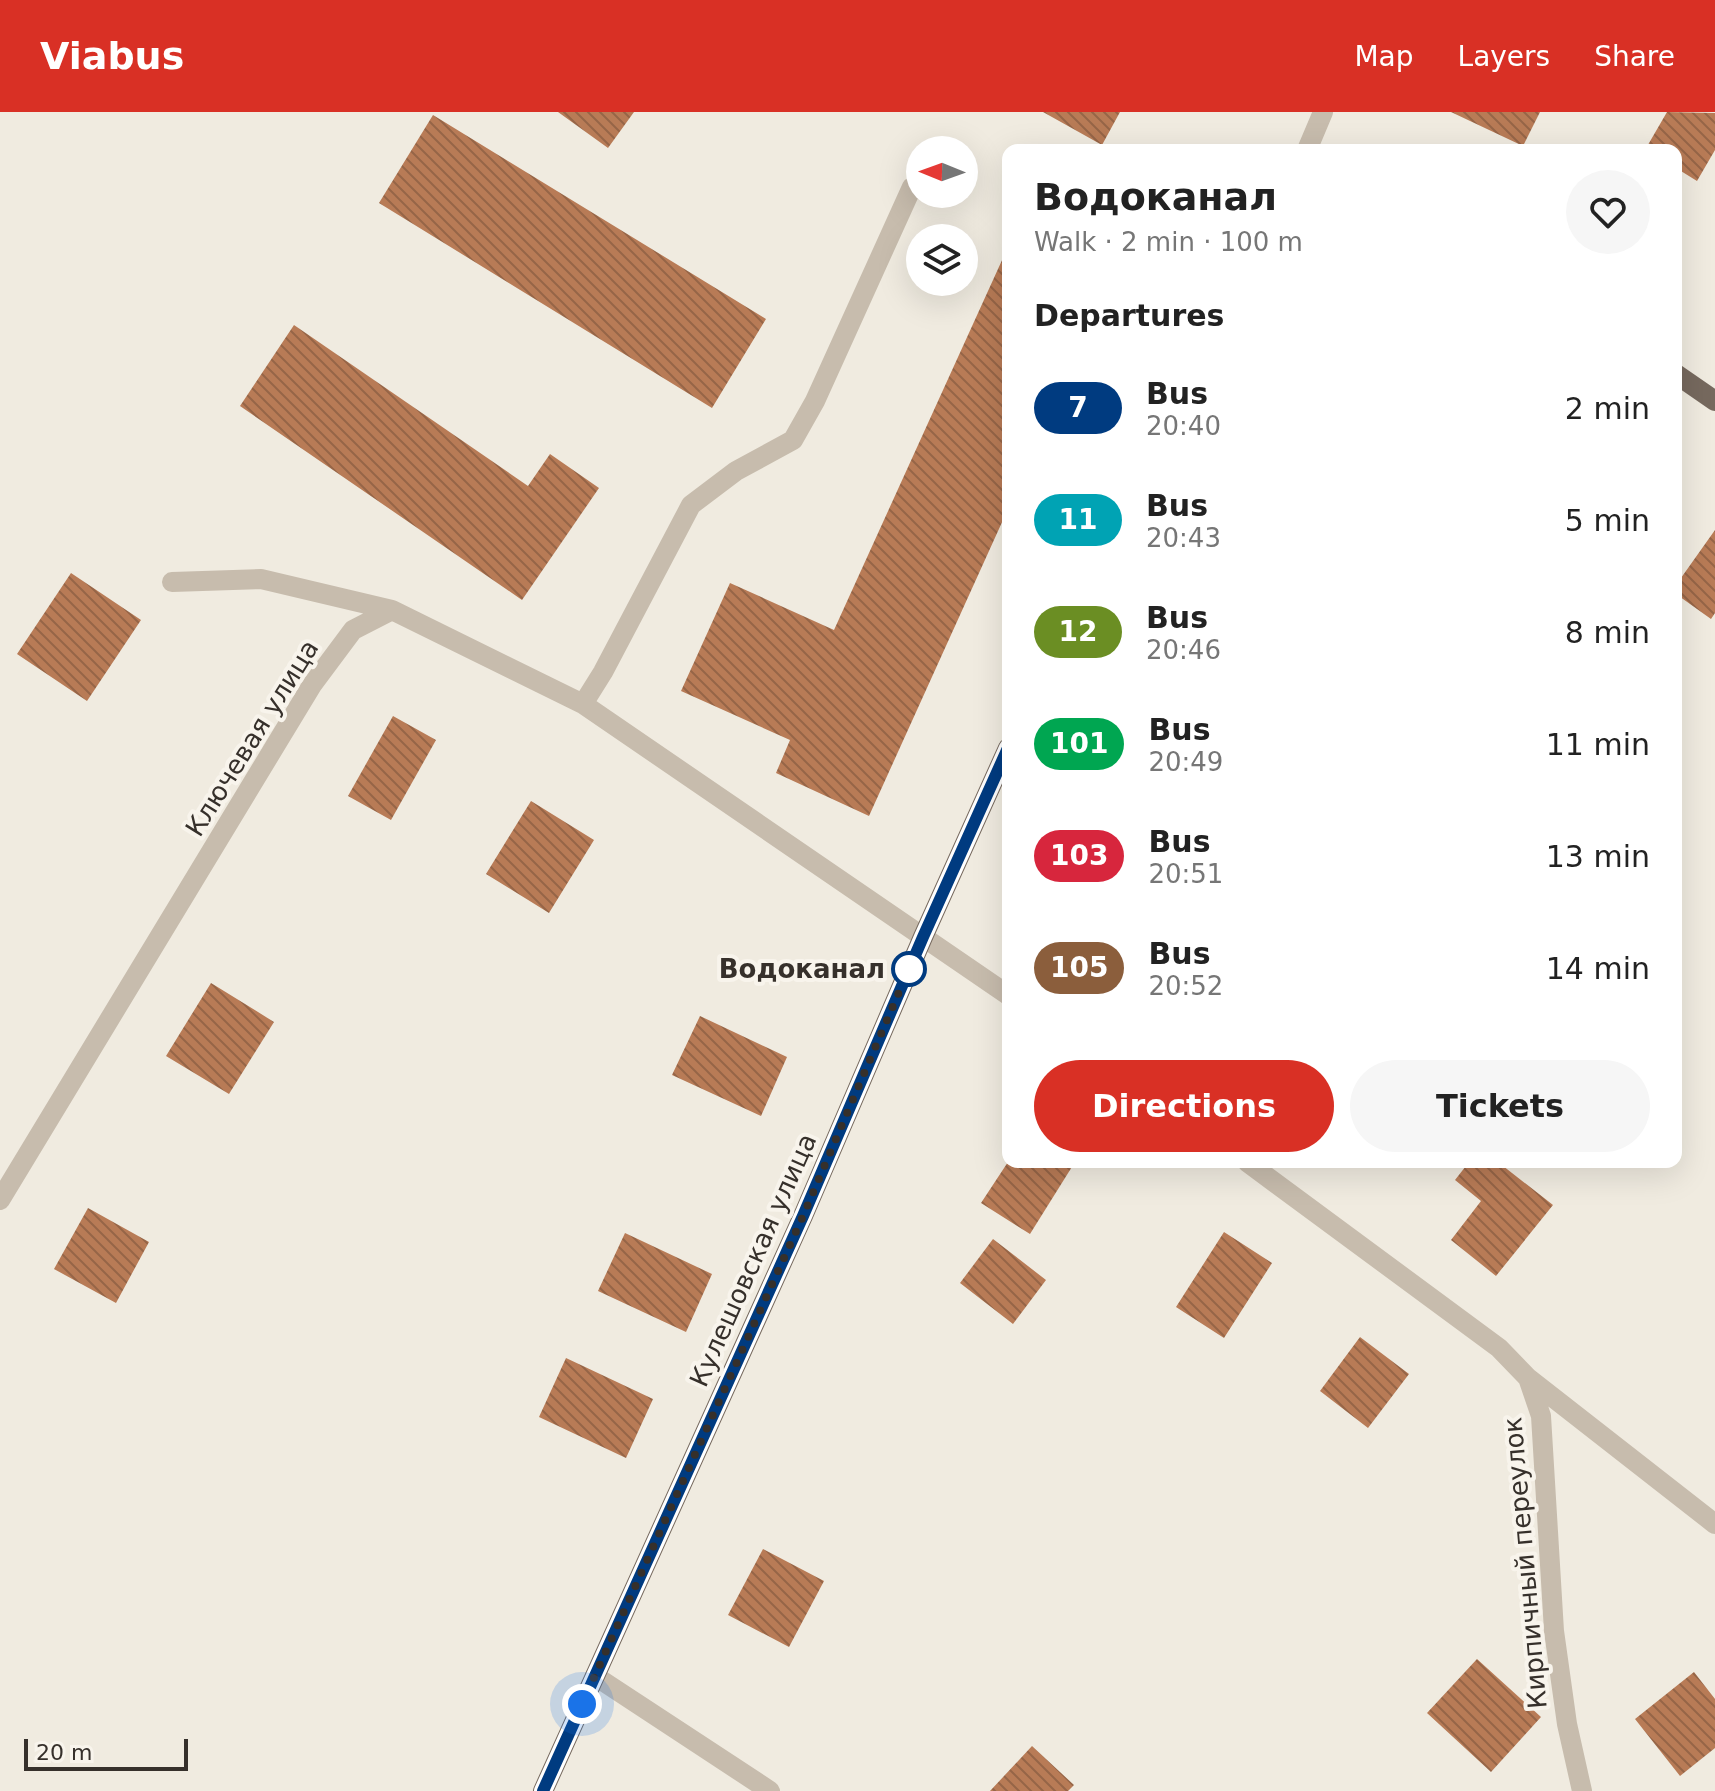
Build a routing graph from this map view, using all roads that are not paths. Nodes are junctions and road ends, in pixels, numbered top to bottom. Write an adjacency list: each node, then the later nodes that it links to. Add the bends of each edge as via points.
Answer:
1 (1323, 112): 2 (street)
2 (1310, 144)
3 (906, 200): 8 (street, via 793,440 736,471 691,505)
4 (1682, 378): 5 (main road)
5 (1715, 401)
6 (172, 582): 7 (street, via 261,579)
7 (392, 610): 8 (street); 13 (street, Ключевая улица, via 353,630 312,685)
8 (583, 704): 10 (street)
9 (1002, 761): 10 (main road, Кулешовская улица)
10 (923, 937): 11 (street); 16 (main road, Кулешовская улица)
11 (1002, 991)
12 (1255, 1168): 14 (street, Кирпичный переулок, via 1499,1348)
13 (0, 1200)
14 (1528, 1378): 15 (street, Кирпичный переулок); 19 (street, Кирпичный переулок, via 1541,1416 1554,1631)
15 (1715, 1524)
16 (595, 1676): 17 (main road, Кулешовская улица); 18 (street)
17 (543, 1791)
18 (770, 1791)
19 (1582, 1791)

